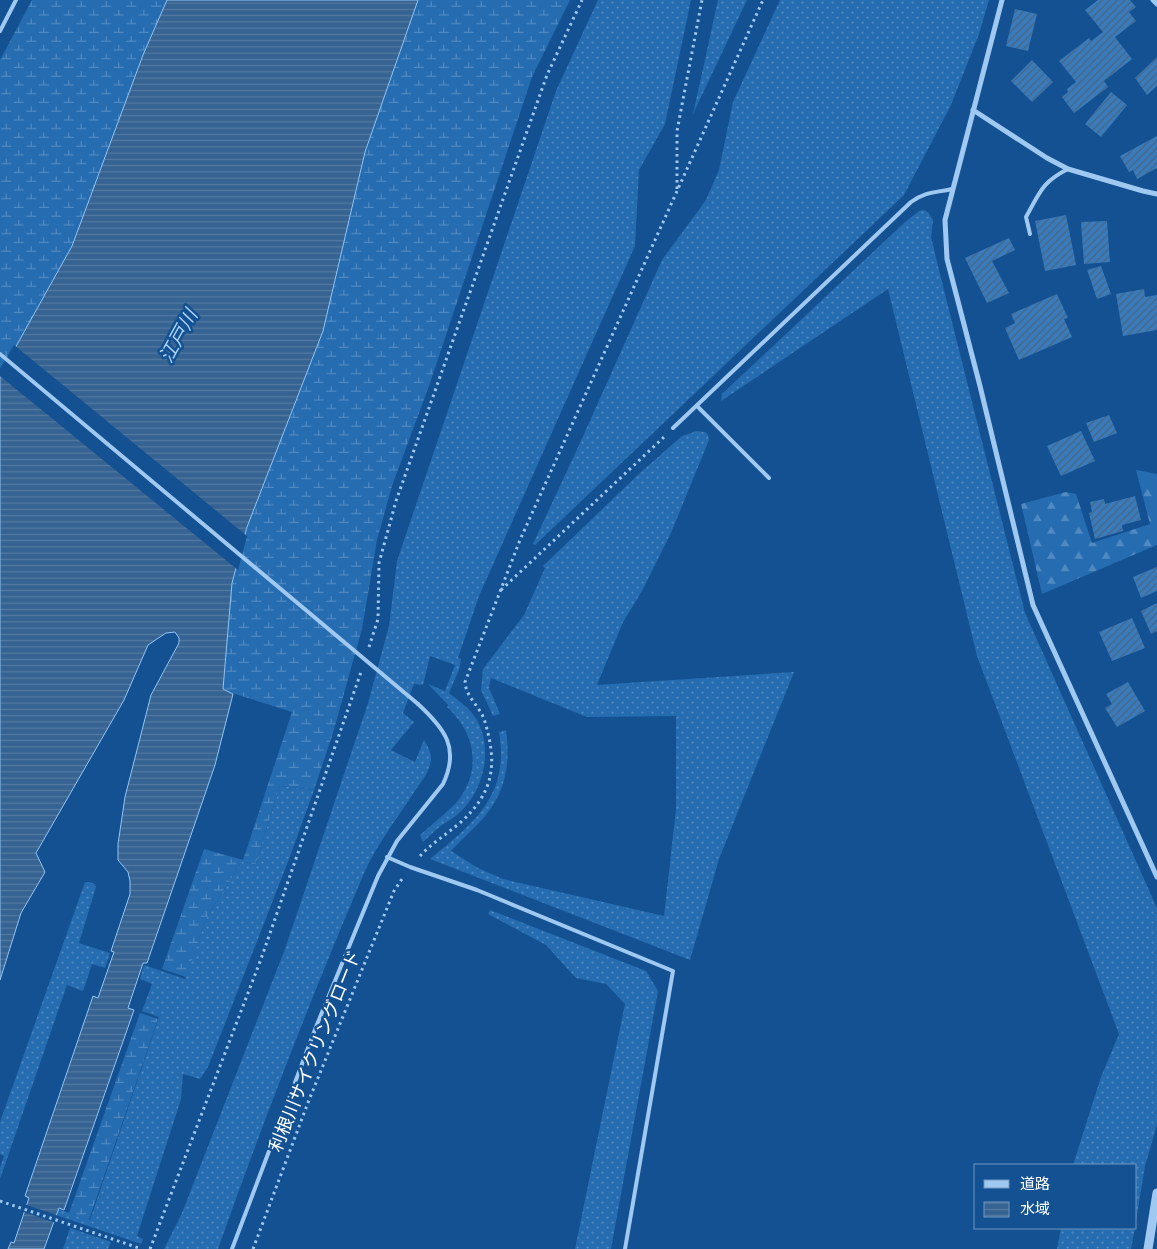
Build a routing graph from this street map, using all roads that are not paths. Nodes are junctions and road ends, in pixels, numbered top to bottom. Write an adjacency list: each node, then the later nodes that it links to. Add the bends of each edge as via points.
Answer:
1 (16, 0): 5 (lane)
2 (1002, 0): 6 (street)
3 (1153, 0): 4 (street)
4 (1157, 4)
5 (0, 31)
6 (973, 110): 7 (street); 8 (street)
7 (1068, 169): 9 (street); 10 (lane, via 1046,183 1026,216)
8 (952, 189): 12 (lane, via 929,192 911,202); 16 (street, via 945,220 947,259 1033,605)
9 (1157, 194)
10 (1030, 234)
11 (0, 354): 15 (lane, bridge, via 432,717 451,748 448,774 444,784)
12 (696, 406): 13 (lane); 14 (lane)
13 (674, 428)
14 (769, 478)
15 (387, 857): 18 (lane, via 316,1027); 19 (lane, via 477,890 673,971)
16 (1157, 877)
17 (1157, 1193): 20 (street)
18 (232, 1249)
19 (625, 1249)
20 (1148, 1249)

